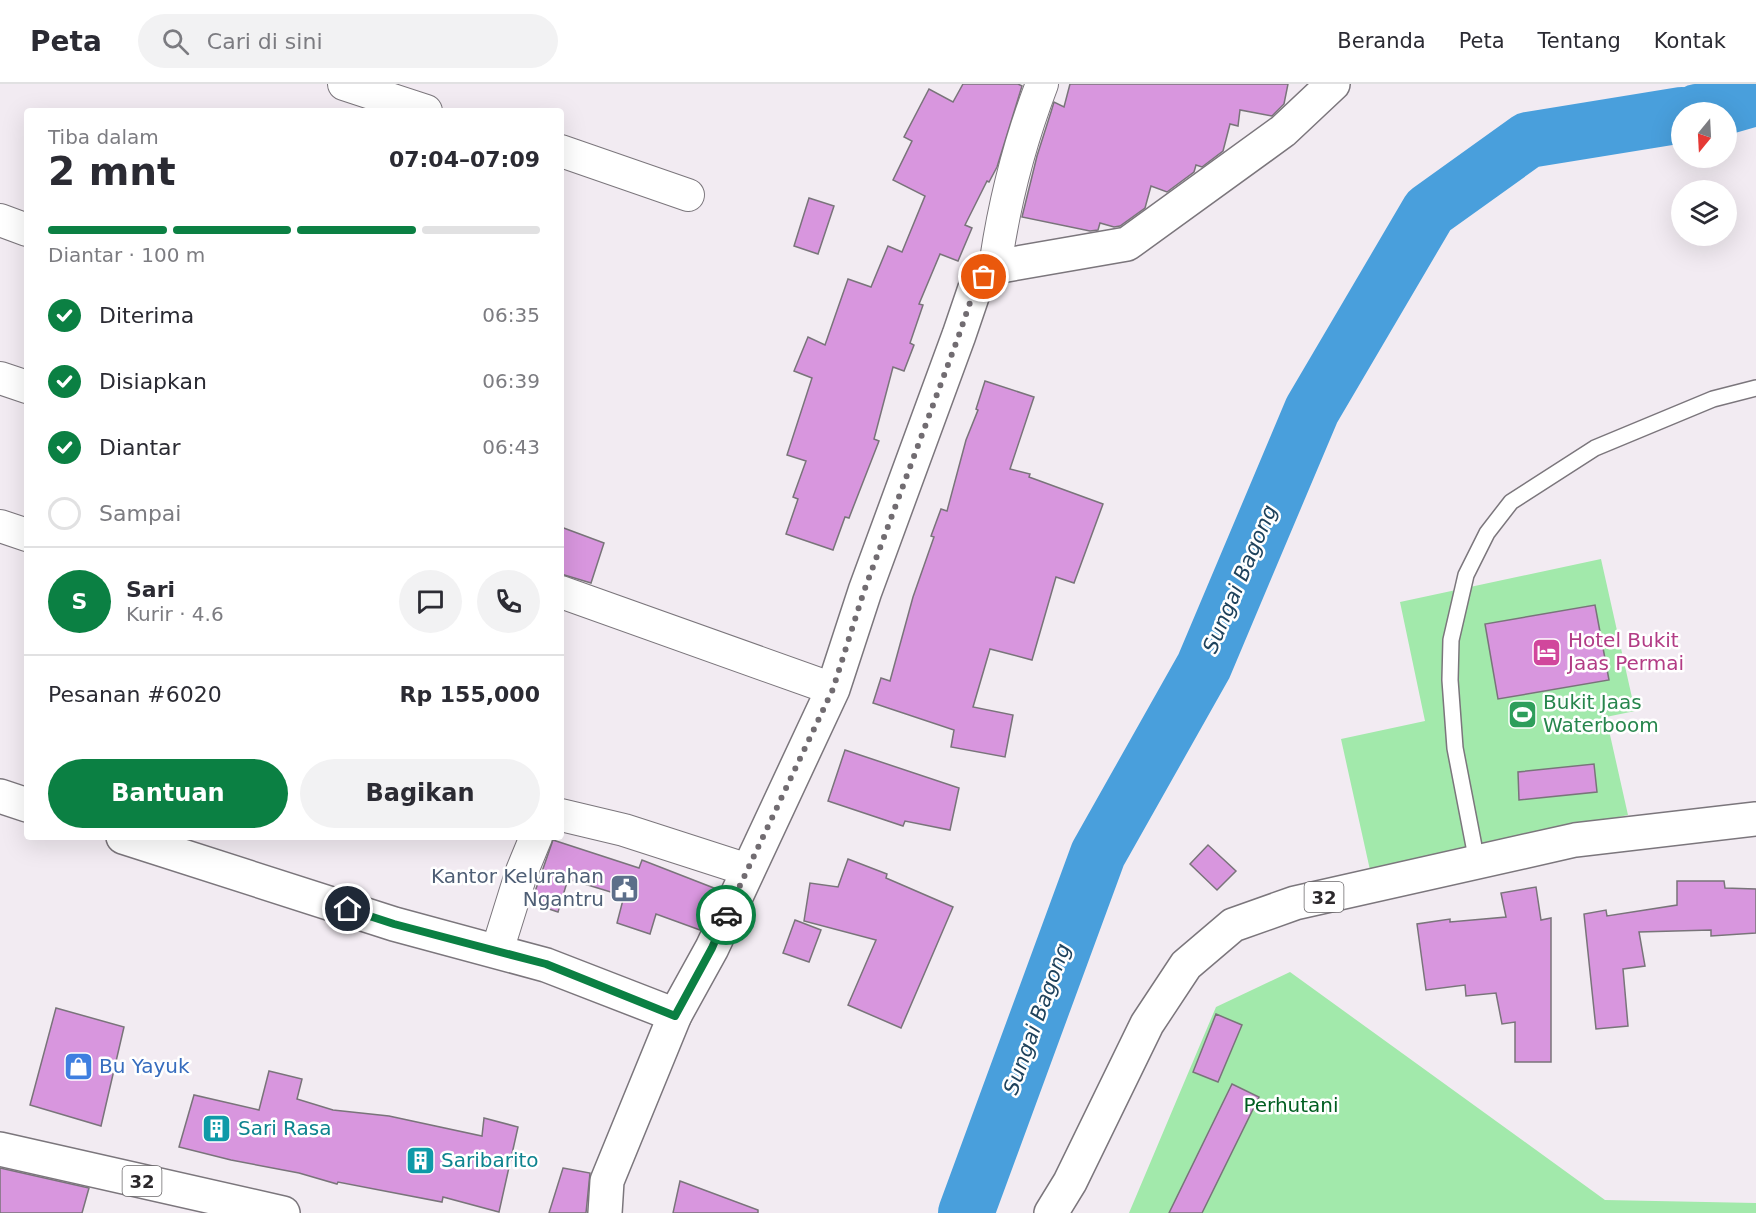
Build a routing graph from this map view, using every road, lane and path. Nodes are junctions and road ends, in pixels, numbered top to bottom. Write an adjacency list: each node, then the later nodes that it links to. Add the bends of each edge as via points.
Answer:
1 (344, 84): 4 (street)
2 (1042, 84): 9 (street, via 1005,202)
3 (1333, 84): 9 (main road, via 1284,131 1126,244)
4 (417, 108)
5 (564, 152): 6 (street)
6 (688, 195)
7 (0, 220): 8 (street)
8 (24, 229)
9 (996, 267): 16 (main road, via 975,288 864,591)
10 (0, 378): 11 (street)
11 (24, 386)
12 (1756, 388): 23 (lane, via 1713,399 1595,448 1511,502 1487,533 1466,575 1451,640 1455,748)
13 (0, 526): 14 (street)
14 (24, 534)
15 (564, 593): 16 (street)
16 (833, 689): 24 (main road)
17 (0, 796): 18 (main road)
18 (24, 804)
19 (564, 816): 24 (street, via 624,830)
20 (1756, 819): 23 (main road, 32, via 1575,840)
21 (132, 840): 25 (main road, via 394,924)
22 (535, 840): 25 (street)
23 (1477, 862): 30 (main road, 32, via 1295,903 1233,925 1186,965 1147,1024)
24 (748, 870): 26 (main road)
25 (497, 951): 26 (main road, via 546,964)
26 (675, 1016): 29 (main road, via 607,1181)
27 (0, 1149): 28 (main road, 32)
28 (263, 1211)
29 (604, 1213)
30 (1051, 1213)

